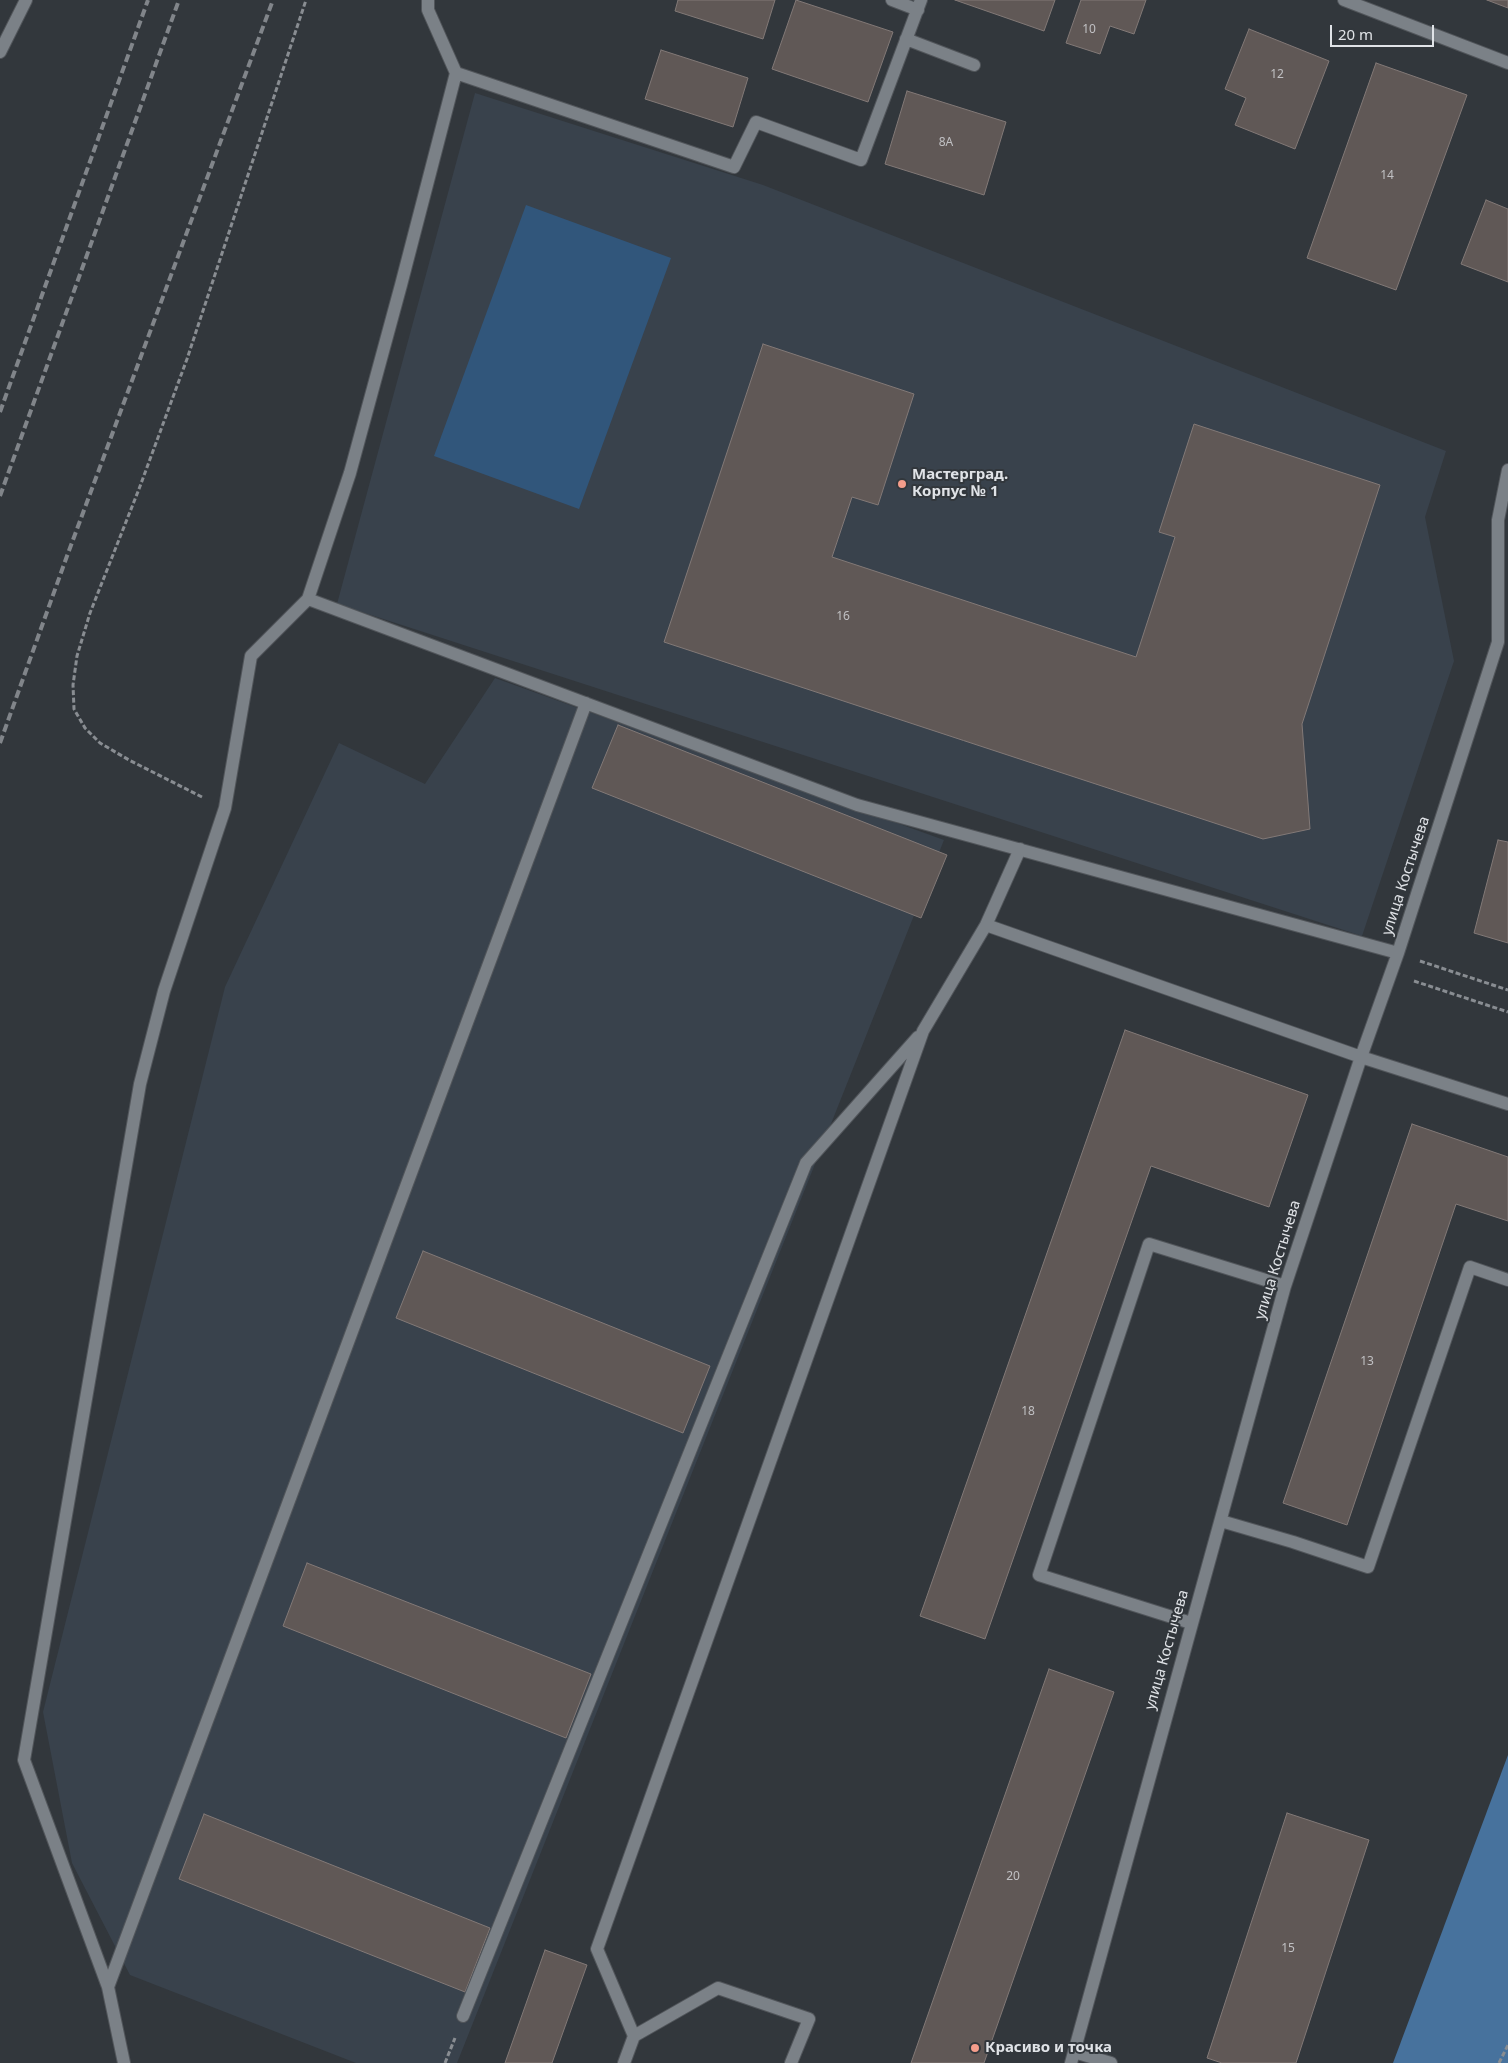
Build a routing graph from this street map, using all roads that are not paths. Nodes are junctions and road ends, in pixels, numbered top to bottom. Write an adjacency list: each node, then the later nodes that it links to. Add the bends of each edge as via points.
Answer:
1 (26, 0): 7 (street)
2 (428, 0): 10 (street, via 428,10)
3 (892, 0): 5 (street)
4 (1344, 0): 8 (street)
5 (919, 5): 6 (street)
6 (906, 40): 9 (street); 10 (street, via 861,160 756,122 734,167)
7 (0, 52)
8 (1508, 64)
9 (974, 65)
10 (456, 73): 12 (street, via 353,463)
11 (1508, 470): 16 (street, улица Костычева, via 1498,520 1498,642)
12 (308, 600): 13 (street); 24 (street, via 251,656 225,808 164,991 140,1084 24,1760)
13 (586, 703): 14 (street, via 857,805); 24 (street)
14 (1020, 849): 15 (street); 16 (street)
15 (986, 925): 17 (street); 18 (street)
16 (1398, 954): 18 (street, улица Костычева)
17 (923, 1031): 25 (street, via 806,1162); 26 (street, via 597,1949)
18 (1361, 1057): 19 (street); 21 (street, улица Костычева)
19 (1508, 1104)
20 (1508, 1280): 22 (street, via 1470,1267 1368,1568)
21 (1285, 1286): 22 (street, улица Костычева); 23 (street, via 1149,1244 1039,1574)
22 (1221, 1521): 23 (street, улица Костычева)
23 (1191, 1623): 27 (street, улица Костычева)
24 (108, 1988): 28 (street)
25 (463, 2016)
26 (634, 2036): 29 (street); 30 (street, via 718,1988 809,2019)
27 (1072, 2057): 31 (street)
28 (124, 2063)
29 (624, 2063)
30 (791, 2063)
31 (1111, 2063)

